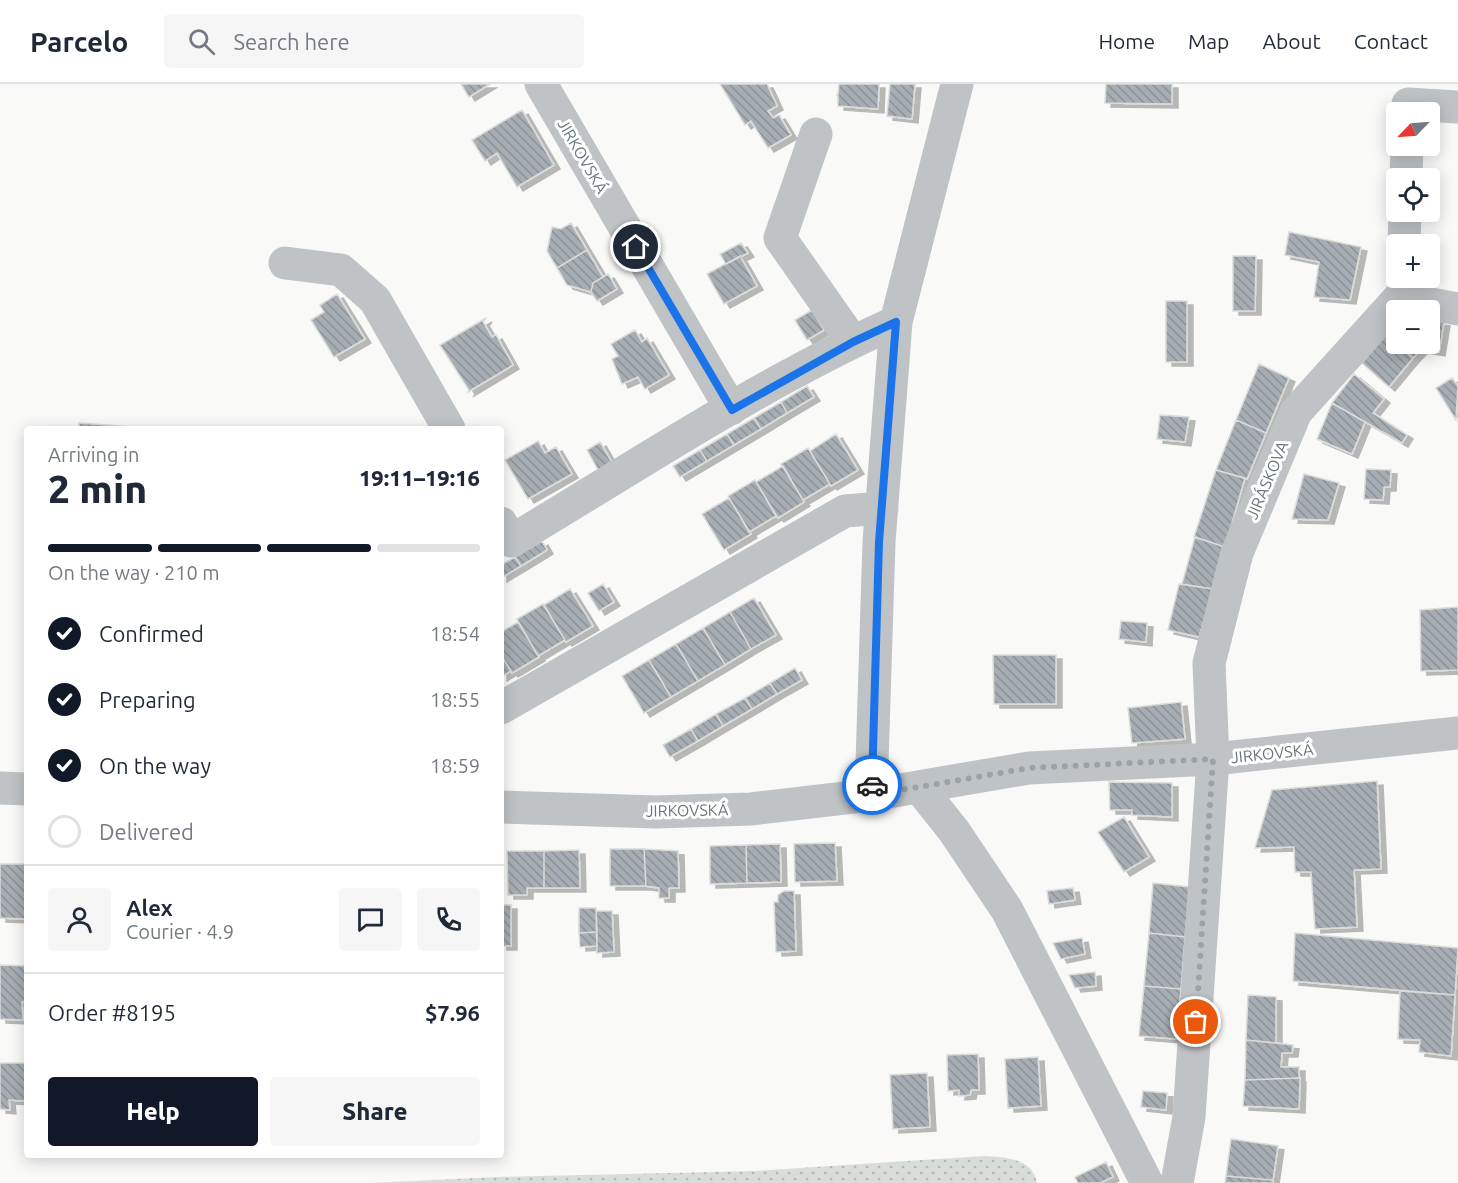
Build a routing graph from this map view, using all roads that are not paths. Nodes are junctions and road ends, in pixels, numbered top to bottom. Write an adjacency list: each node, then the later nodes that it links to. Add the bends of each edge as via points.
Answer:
1 (541, 84): 11 (street, JIRKOVSKÁ)
2 (957, 84): 9 (street)
3 (1404, 100): 4 (street)
4 (1458, 107)
5 (816, 134): 10 (street, via 780,238)
6 (285, 263): 12 (street, via 341,270 375,300)
7 (1400, 288): 8 (street, JIRÁSKOVA); 17 (street, JIRÁSKOVA, via 1296,412 1237,553 1209,663)
8 (1458, 309)
9 (896, 322): 10 (street); 13 (street)
10 (853, 342): 11 (street)
11 (732, 410): 14 (street)
12 (445, 426)
13 (882, 508): 15 (street, via 845,511); 21 (street)
14 (504, 537)
15 (504, 706)
16 (1458, 734): 17 (street, JIRKOVSKÁ)
17 (1213, 759): 18 (street, JIRKOVSKÁ, via 1029,768); 24 (street, JIRÁSKOVA, via 1190,1118)
18 (919, 787): 21 (street, JIRKOVSKÁ); 23 (street, via 1007,910)
19 (0, 788): 20 (street)
20 (24, 789)
21 (872, 795): 22 (street, JIRKOVSKÁ, via 752,809 656,812)
22 (504, 807)
23 (1147, 1183)
24 (1177, 1183)

